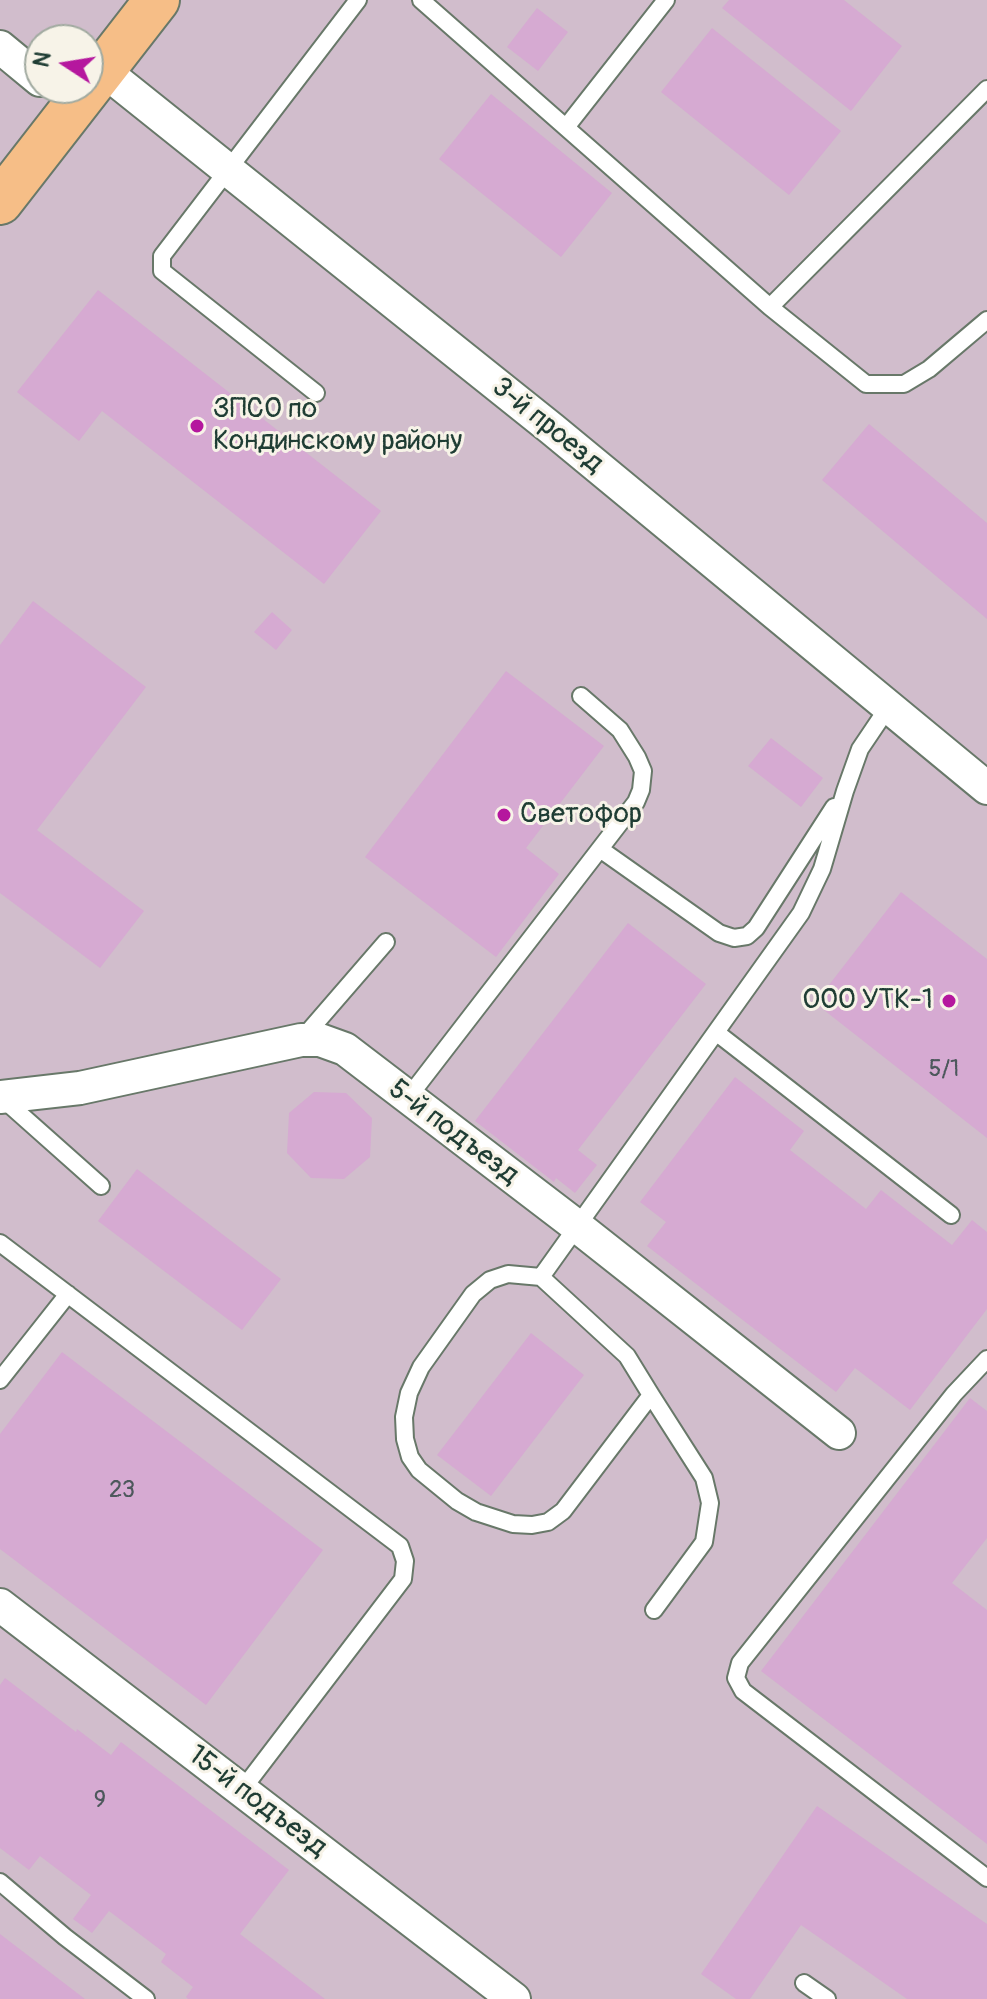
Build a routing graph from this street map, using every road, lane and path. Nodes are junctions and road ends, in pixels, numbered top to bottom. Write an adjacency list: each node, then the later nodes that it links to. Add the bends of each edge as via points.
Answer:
1 (157, 0): 7 (main road)
2 (358, 0): 12 (lane)
3 (421, 0): 11 (lane)
4 (666, 0): 11 (lane)
5 (0, 47): 6 (street)
6 (24, 67)
7 (104, 69)
8 (104, 71): 12 (street, 3-й проезд)
9 (987, 89): 14 (lane)
10 (58, 104): 13 (main road)
11 (567, 126): 14 (lane)
12 (228, 171): 16 (lane, via 162,256 162,271); 18 (street, 3-й проезд)
13 (0, 202)
14 (770, 307): 15 (lane, via 866,384 904,384)
15 (987, 320)
16 (316, 393)
17 (581, 696): 21 (lane, via 620,730 643,771 636,802)
18 (889, 706): 19 (street, 3-й проезд); 20 (lane, via 860,749)
19 (987, 788)
20 (845, 791): 21 (lane, via 747,936 719,933); 23 (lane, via 822,869 801,913)
21 (600, 849): 26 (lane)
22 (386, 942): 24 (lane)
23 (717, 1033): 28 (lane); 29 (lane)
24 (301, 1040): 25 (street, 5-й подъезд, via 80,1088); 26 (street, 5-й подъезд, via 345,1049)
25 (1, 1097): 27 (lane)
26 (407, 1099): 29 (street, 5-й подъезд)
27 (101, 1186)
28 (951, 1215)
29 (578, 1227): 31 (lane); 36 (street, 5-й подъезд)
30 (0, 1243): 32 (lane)
31 (541, 1277): 35 (lane, via 627,1356); 35 (lane, via 508,1274 490,1280 473,1294 421,1367 404,1417 407,1448 419,1470 476,1512 513,1524 548,1522 563,1511)
32 (68, 1294): 34 (lane); 39 (lane, via 400,1546 403,1579)
33 (985, 1365): 40 (lane, via 954,1394 740,1663 736,1678 743,1691)
34 (0, 1380)
35 (651, 1395): 38 (lane, via 704,1478 710,1503 704,1542)
36 (839, 1433)
37 (0, 1605): 39 (street, 15-й подъезд)
38 (654, 1610)
39 (242, 1790): 44 (street, 15-й подъезд)
40 (987, 1878)
41 (0, 1882): 43 (lane)
42 (804, 1983): 45 (lane)
43 (146, 1999)
44 (514, 1999)
45 (827, 1999)

